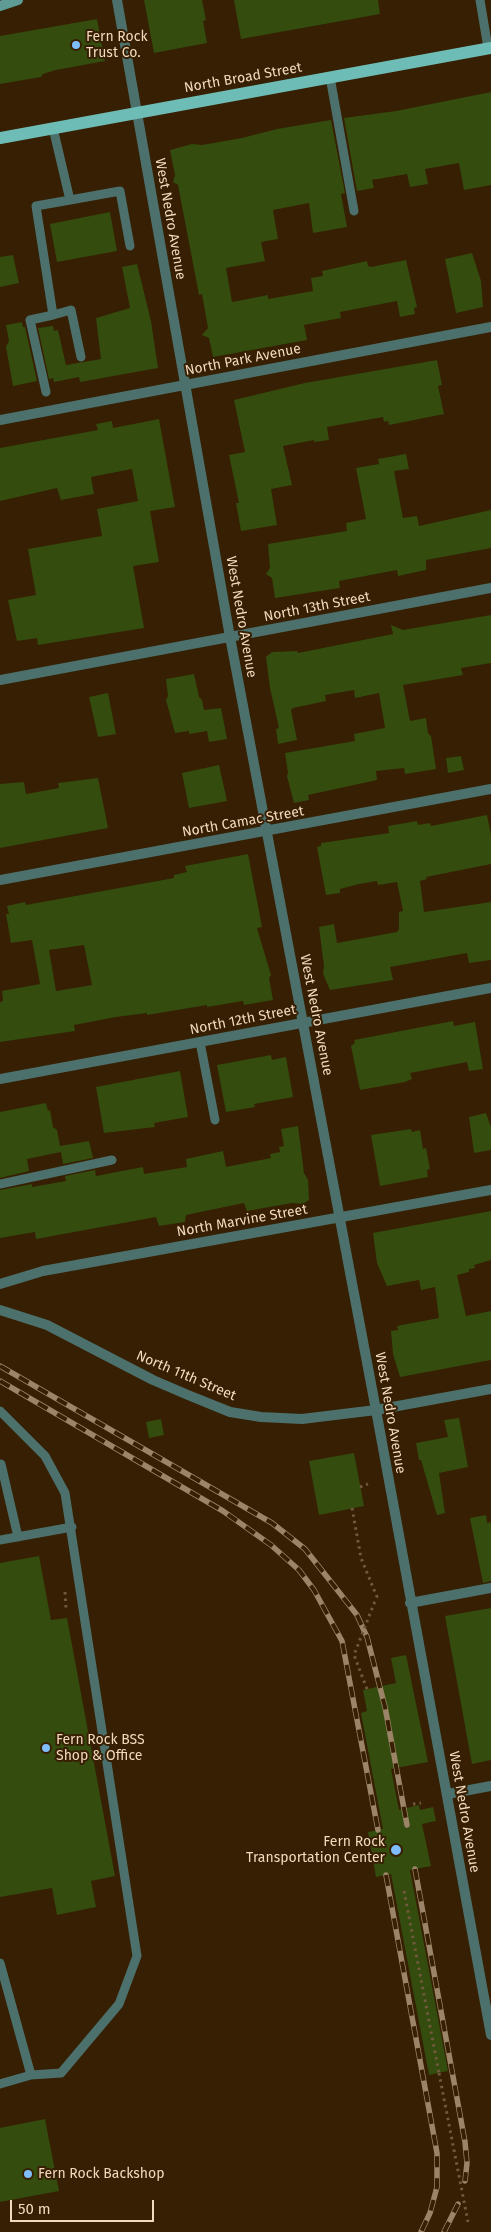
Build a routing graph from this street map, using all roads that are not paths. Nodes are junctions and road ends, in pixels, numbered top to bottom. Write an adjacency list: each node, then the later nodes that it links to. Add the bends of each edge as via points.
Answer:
1 (18, 0): 4 (street)
2 (116, 0): 7 (street, West Nedro Avenue)
3 (480, 0): 5 (lane)
4 (0, 6)
5 (489, 48): 6 (main road, North Broad Street)
6 (330, 77): 7 (main road, North Broad Street); 11 (lane)
7 (136, 113): 8 (main road, North Broad Street); 16 (street, West Nedro Avenue)
8 (53, 128): 9 (main road, North Broad Street); 10 (lane)
9 (0, 138)
10 (70, 200): 12 (lane, via 120,191); 13 (lane, via 36,206)
11 (354, 211)
12 (130, 246)
13 (53, 315): 15 (lane, via 71,310); 17 (lane, via 30,320)
14 (491, 327): 16 (street, North Park Avenue)
15 (81, 357)
16 (185, 384): 18 (street, North Park Avenue); 20 (street, West Nedro Avenue)
17 (46, 392)
18 (0, 420)
19 (491, 588): 20 (street, North 13th Street)
20 (230, 637): 21 (street, North 13th Street); 23 (street, West Nedro Avenue)
21 (0, 680)
22 (491, 790): 23 (street, North Camac Street)
23 (267, 831): 24 (street, North Camac Street); 26 (street, West Nedro Avenue)
24 (0, 880)
25 (491, 988): 26 (street, North 12th Street)
26 (304, 1023): 27 (street, North 12th Street); 33 (street, West Nedro Avenue)
27 (200, 1042): 28 (street, North 12th Street); 29 (lane)
28 (0, 1079)
29 (215, 1120)
30 (112, 1160): 31 (lane)
31 (0, 1184)
32 (491, 1190): 33 (street, North Marvine Street)
33 (339, 1218): 34 (street, North Marvine Street, via 43,1271); 37 (street, West Nedro Avenue)
34 (0, 1284)
35 (0, 1310): 37 (street, North 11th Street, via 48,1325 153,1380 230,1412 302,1419)
36 (491, 1389): 37 (street, North 11th Street)
37 (376, 1410): 44 (street, West Nedro Avenue)
38 (0, 1411): 40 (lane, via 29,1438 54,1469 65,1493)
39 (1, 1464): 41 (lane)
40 (72, 1527): 41 (lane); 50 (lane, via 137,1956 119,2004 60,2073)
41 (18, 1537): 42 (lane)
42 (0, 1540)
43 (491, 1588): 44 (street)
44 (410, 1603): 46 (street, West Nedro Avenue)
45 (491, 1786): 46 (street)
46 (448, 1794): 48 (street, West Nedro Avenue)
47 (0, 1963): 50 (lane)
48 (487, 1989): 49 (street, West Nedro Avenue)
49 (491, 2035)
50 (31, 2075): 51 (lane)
51 (0, 2084)

